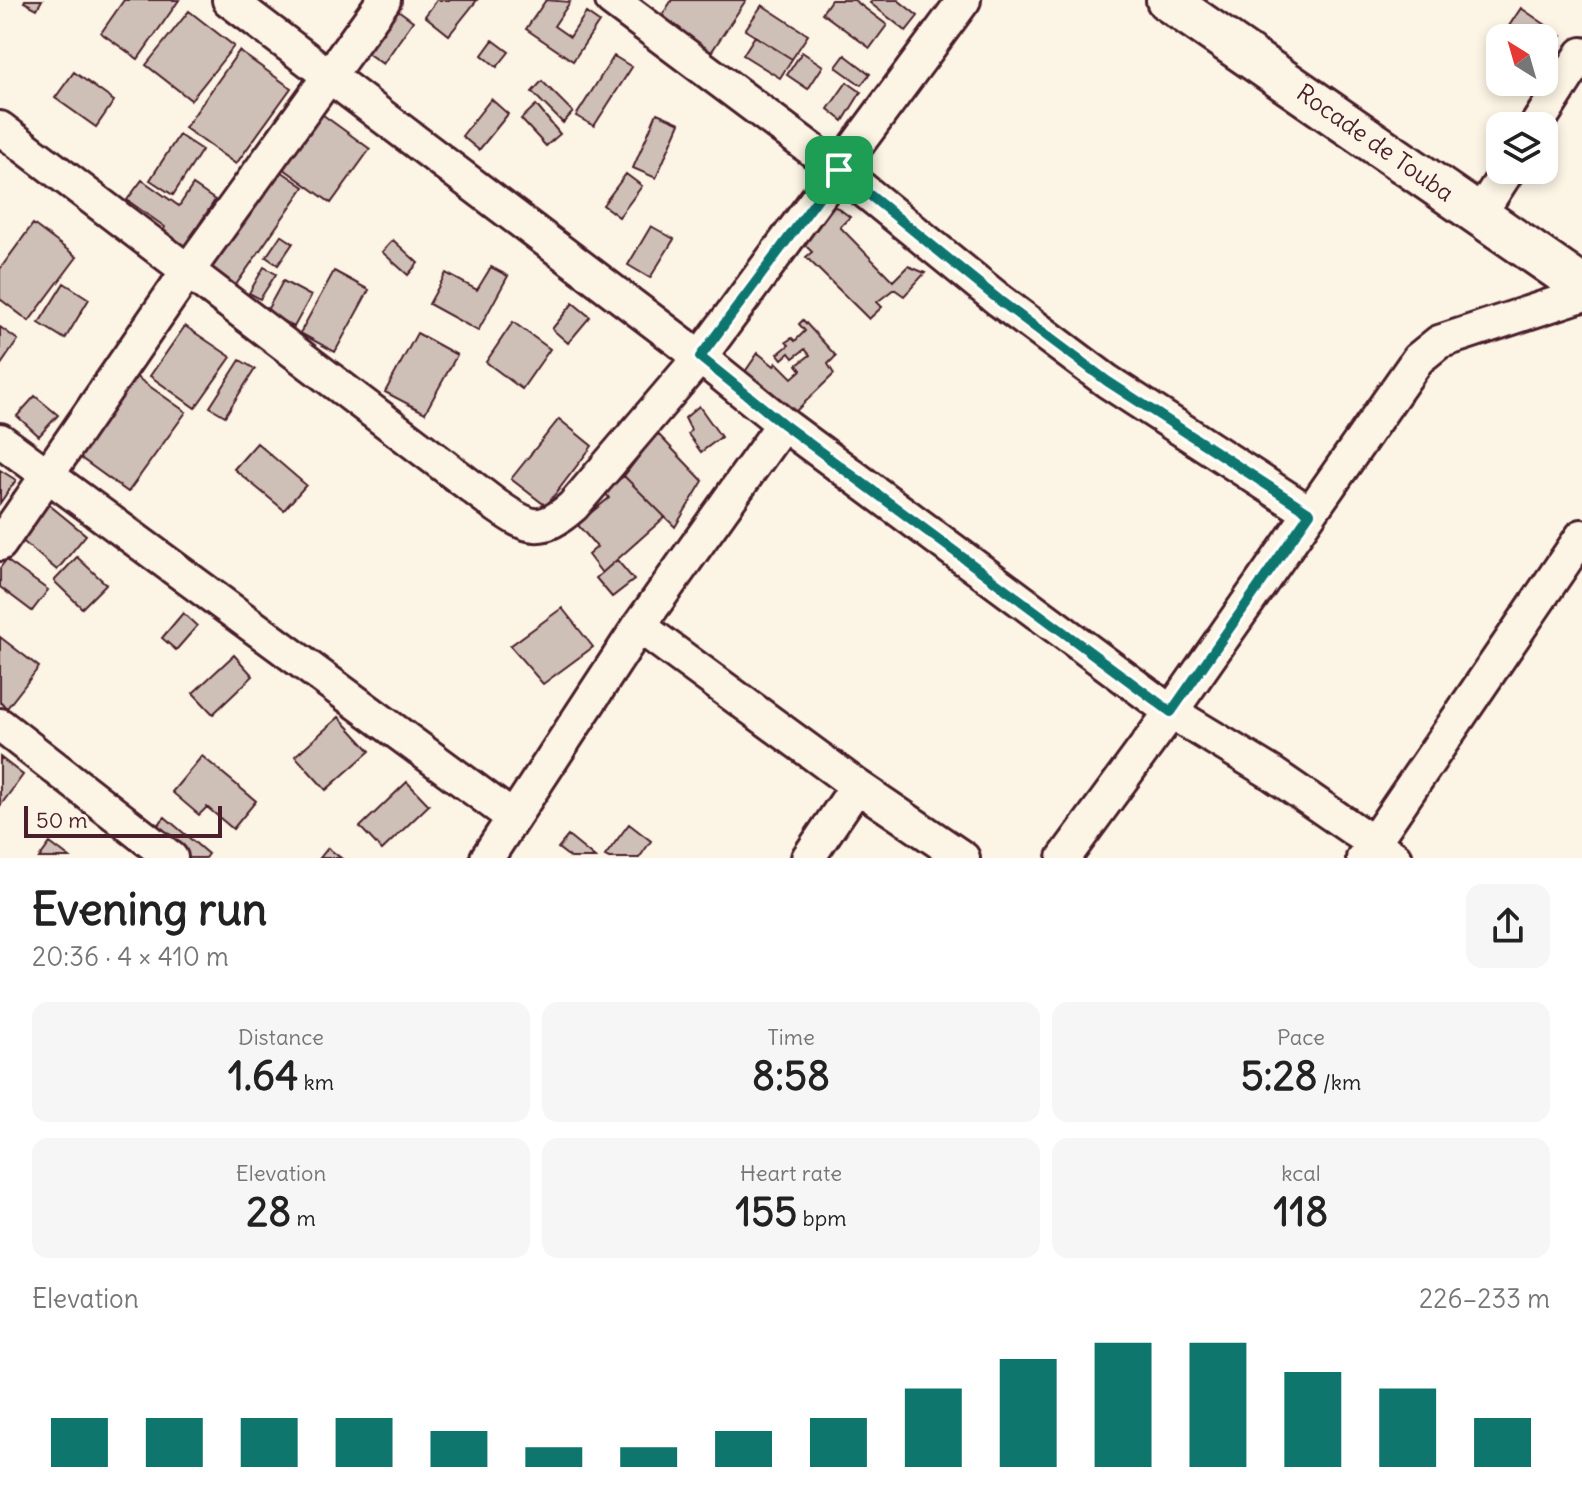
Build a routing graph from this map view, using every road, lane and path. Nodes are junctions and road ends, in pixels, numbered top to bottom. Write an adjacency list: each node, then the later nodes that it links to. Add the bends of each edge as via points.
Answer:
1 (229, 0): 7 (street)
2 (384, 0): 7 (street)
3 (612, 0): 10 (street)
4 (964, 0): 10 (street)
5 (1167, 0): 12 (main road, Rocade de Touba)
6 (1582, 54): 8 (street)
7 (330, 75): 13 (street); 16 (street)
8 (1545, 112)
9 (0, 128): 13 (street)
10 (839, 170): 16 (street); 20 (street, via 1107,381)
11 (1499, 184): 12 (street)
12 (1479, 215): 14 (main road, Rocade de Touba)
13 (187, 272): 16 (street, via 497,506 539,527 557,521 573,506); 19 (street)
14 (1582, 286)
15 (1582, 295): 20 (street, via 1428,349)
16 (700, 357): 17 (street)
17 (783, 424): 23 (street); 24 (street)
18 (0, 440): 19 (street)
19 (48, 475): 22 (street); 27 (street)
20 (1310, 513): 24 (street)
21 (1582, 536): 28 (street)
22 (0, 544)
23 (639, 626): 26 (street); 27 (street)
24 (1171, 712): 28 (street, via 1270,772); 33 (street)
25 (0, 725): 29 (street)
26 (857, 786): 31 (street); 32 (street)
27 (512, 817): 30 (street)
28 (1377, 853)
29 (171, 858)
30 (487, 858)
31 (808, 858)
32 (963, 858)
33 (1064, 858)

